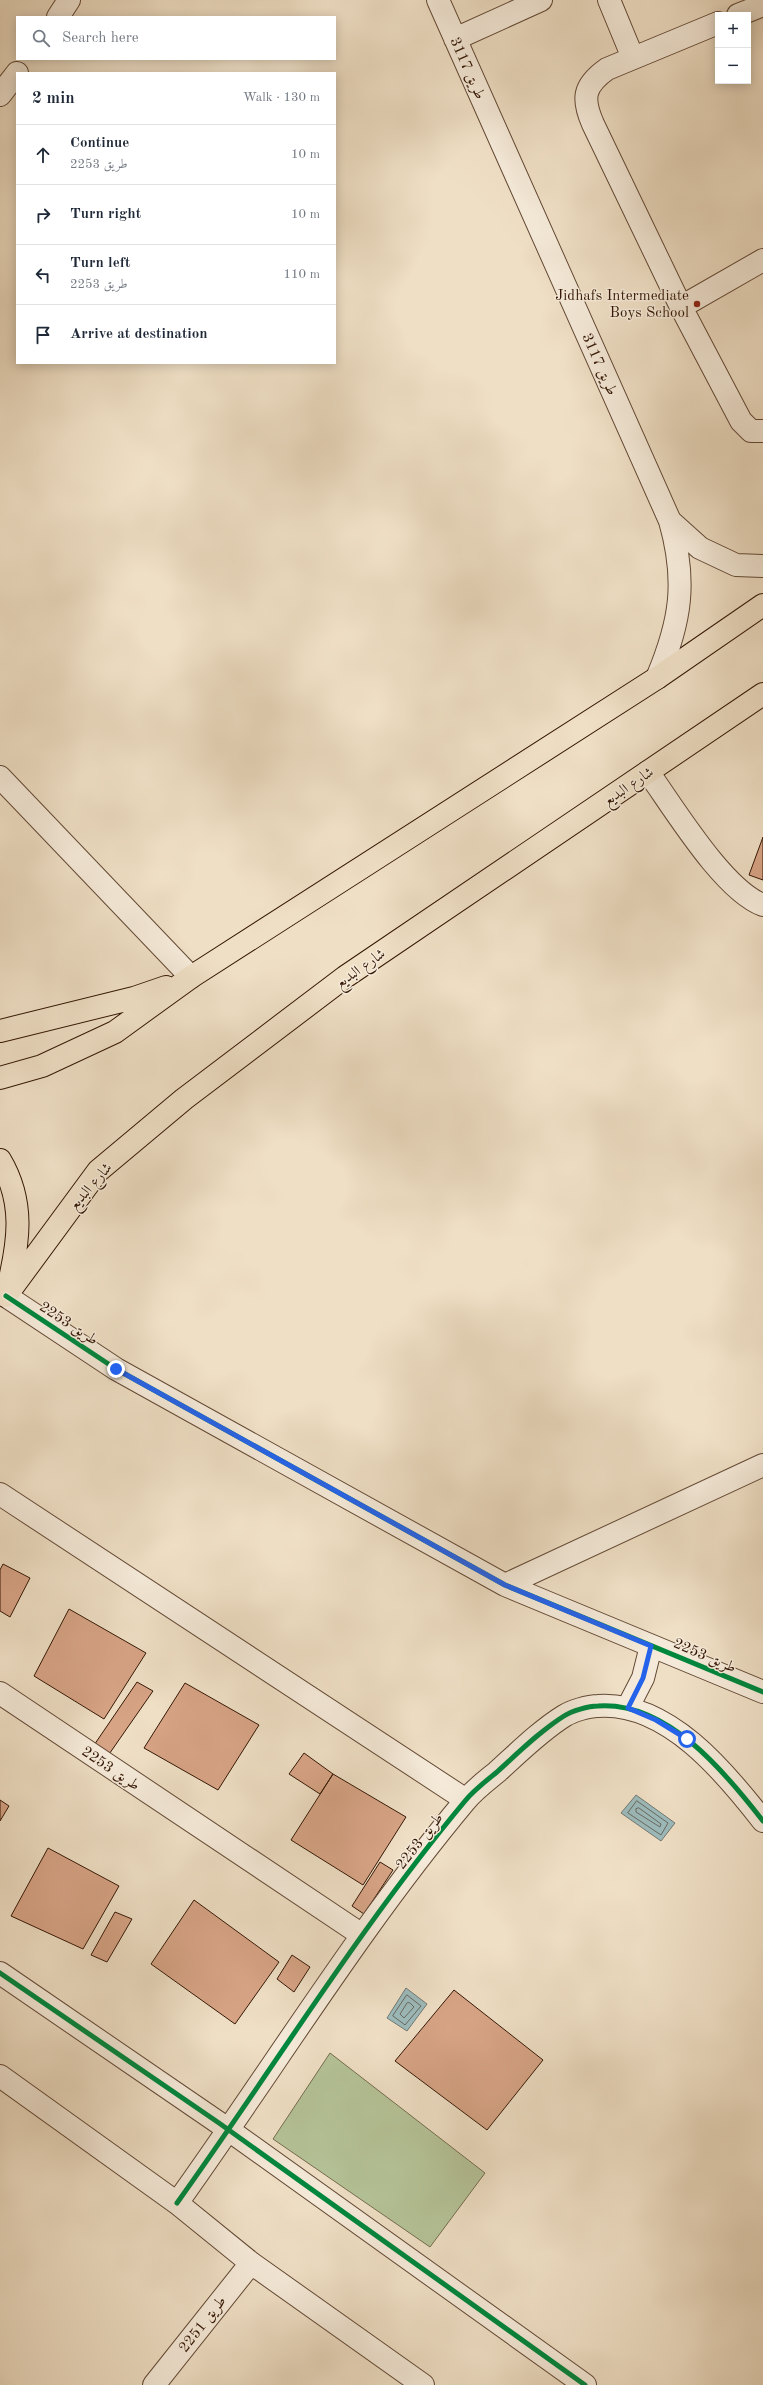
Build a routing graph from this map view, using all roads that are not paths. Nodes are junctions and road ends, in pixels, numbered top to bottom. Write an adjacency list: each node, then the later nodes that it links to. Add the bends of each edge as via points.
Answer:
1 (69, 0): 7 (street)
2 (438, 0): 9 (street, طريق 3117)
3 (541, 0): 9 (street)
4 (609, 0): 10 (street)
5 (763, 5): 6 (street)
6 (746, 12)
7 (59, 16)
8 (715, 24): 10 (street)
9 (455, 39): 18 (street, طريق 3117)
10 (633, 58): 16 (street, via 606,69 596,77 588,87 585,100 593,124)
11 (27, 60): 12 (street)
12 (18, 72)
13 (16, 74): 14 (street)
14 (0, 95)
15 (763, 260): 16 (street)
16 (681, 307): 17 (street, via 745,427 751,431)
17 (763, 431)
18 (670, 522): 19 (street, طريق 3117, via 700,548 736,565); 21 (street, via 679,552 681,585 678,617)
19 (763, 566)
20 (763, 605): 21 (main road)
21 (657, 678): 26 (main road)
22 (763, 694): 23 (main road, شارع البديع)
23 (648, 772): 25 (street, via 728,879 753,901); 30 (main road, شارع البديع, via 345,977 184,1099 98,1171)
24 (0, 776): 26 (street)
25 (763, 905)
26 (191, 977): 27 (main road, via 134,998); 28 (main road, via 114,1032 42,1066)
27 (0, 1030)
28 (0, 1078)
29 (0, 1160): 30 (main road, via 8,1173 17,1200 15,1256)
30 (3, 1300): 33 (street, طريق 2253, via 116,1369)
31 (763, 1465): 33 (street)
32 (0, 1494): 38 (street)
33 (505, 1585): 34 (street, طريق 2253)
34 (651, 1646): 35 (street, طريق 2253); 37 (street, via 643,1678)
35 (763, 1692)
36 (0, 1693): 40 (street, طريق 2253)
37 (628, 1708): 38 (street, طريق 2253, via 596,1706 566,1715); 39 (street, طريق 2253, via 656,1720 687,1739 738,1788)
38 (466, 1800): 40 (street, طريق 2253)
39 (763, 1821)
40 (362, 1935): 43 (street, طريق 2253)
41 (0, 1973): 43 (street)
42 (0, 2076): 44 (street)
43 (230, 2130): 44 (street, طريق 2253); 48 (street)
44 (177, 2203): 45 (street)
45 (251, 2263): 46 (street, طريق 2251); 47 (street)
46 (154, 2385)
47 (423, 2385)
48 (585, 2385)

